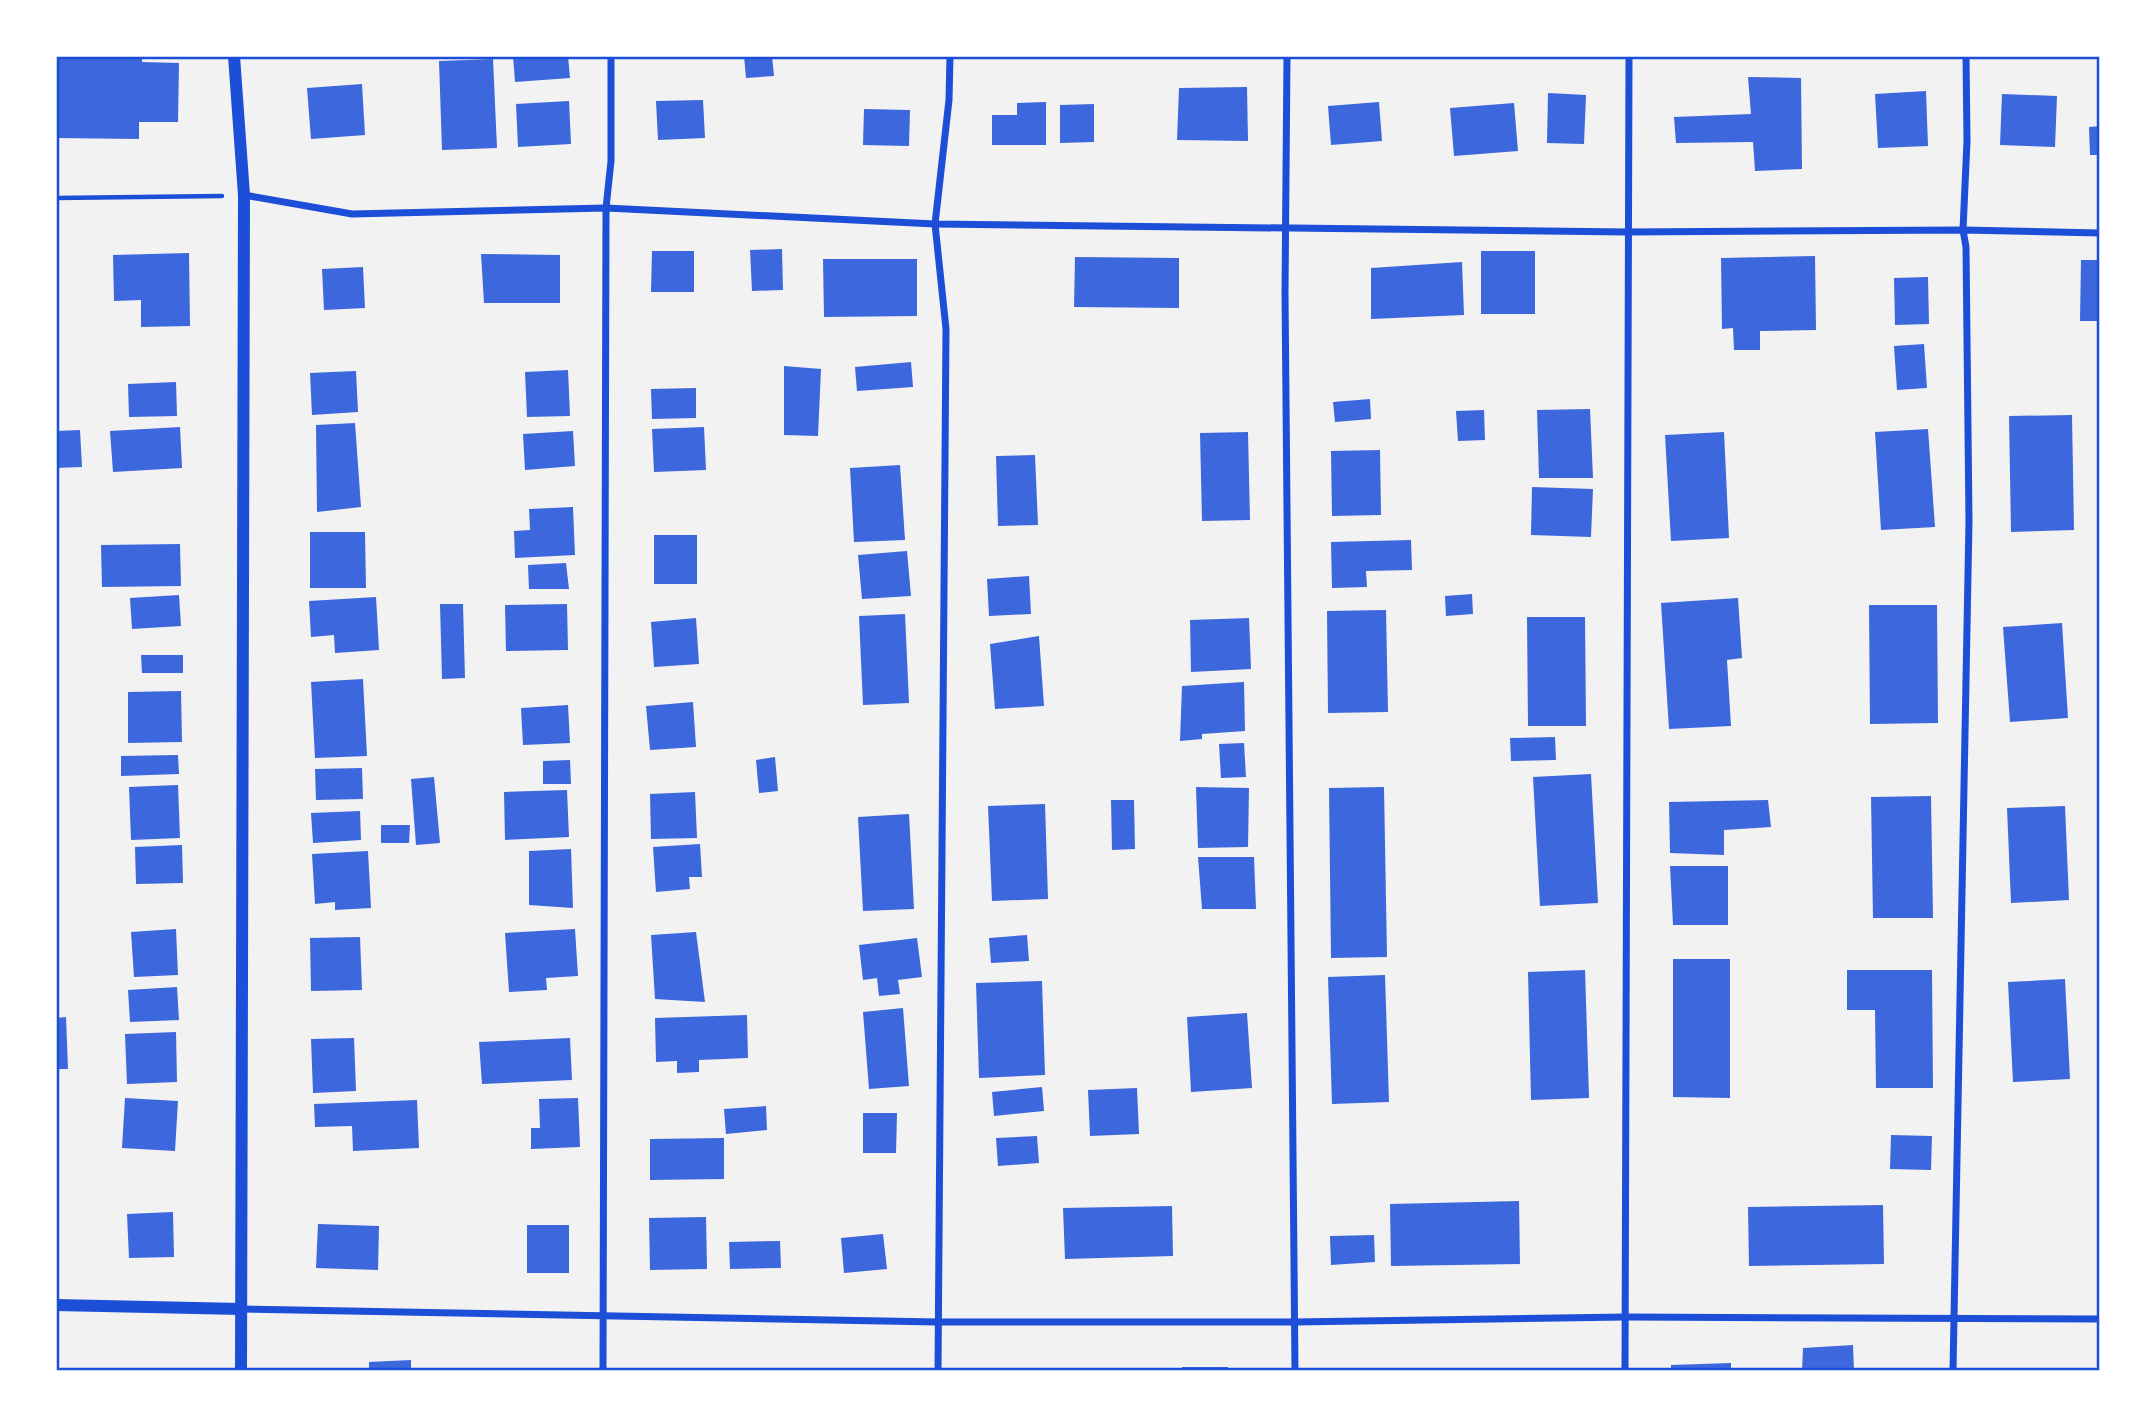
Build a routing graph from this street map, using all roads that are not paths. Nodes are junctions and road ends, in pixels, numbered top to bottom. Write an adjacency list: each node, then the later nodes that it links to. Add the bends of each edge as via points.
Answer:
1 (234, 56): 7 (street)
2 (611, 56): 8 (street)
3 (950, 56): 9 (street)
4 (1287, 56): 10 (street)
5 (1629, 56): 12 (street)
6 (1966, 56): 11 (street)
7 (244, 195): 8 (street, via 352,214); 15 (street)
8 (606, 208): 9 (street); 16 (street)
9 (934, 224): 10 (street); 20 (street, via 946,329)
10 (1287, 228): 12 (street); 21 (street)
11 (1963, 230): 12 (street); 13 (street); 18 (street, via 1969,521)
12 (1627, 232): 17 (street)
13 (2100, 233)
14 (56, 1305): 15 (street)
15 (241, 1310): 16 (street); 22 (street)
16 (604, 1317): 20 (street); 23 (street)
17 (1625, 1317): 18 (street); 21 (street); 26 (street)
18 (1953, 1318): 19 (street); 27 (street)
19 (2100, 1319)
20 (937, 1322): 21 (street); 24 (street)
21 (1294, 1322): 25 (street)
22 (241, 1371)
23 (603, 1371)
24 (938, 1371)
25 (1294, 1371)
26 (1625, 1371)
27 (1953, 1371)

